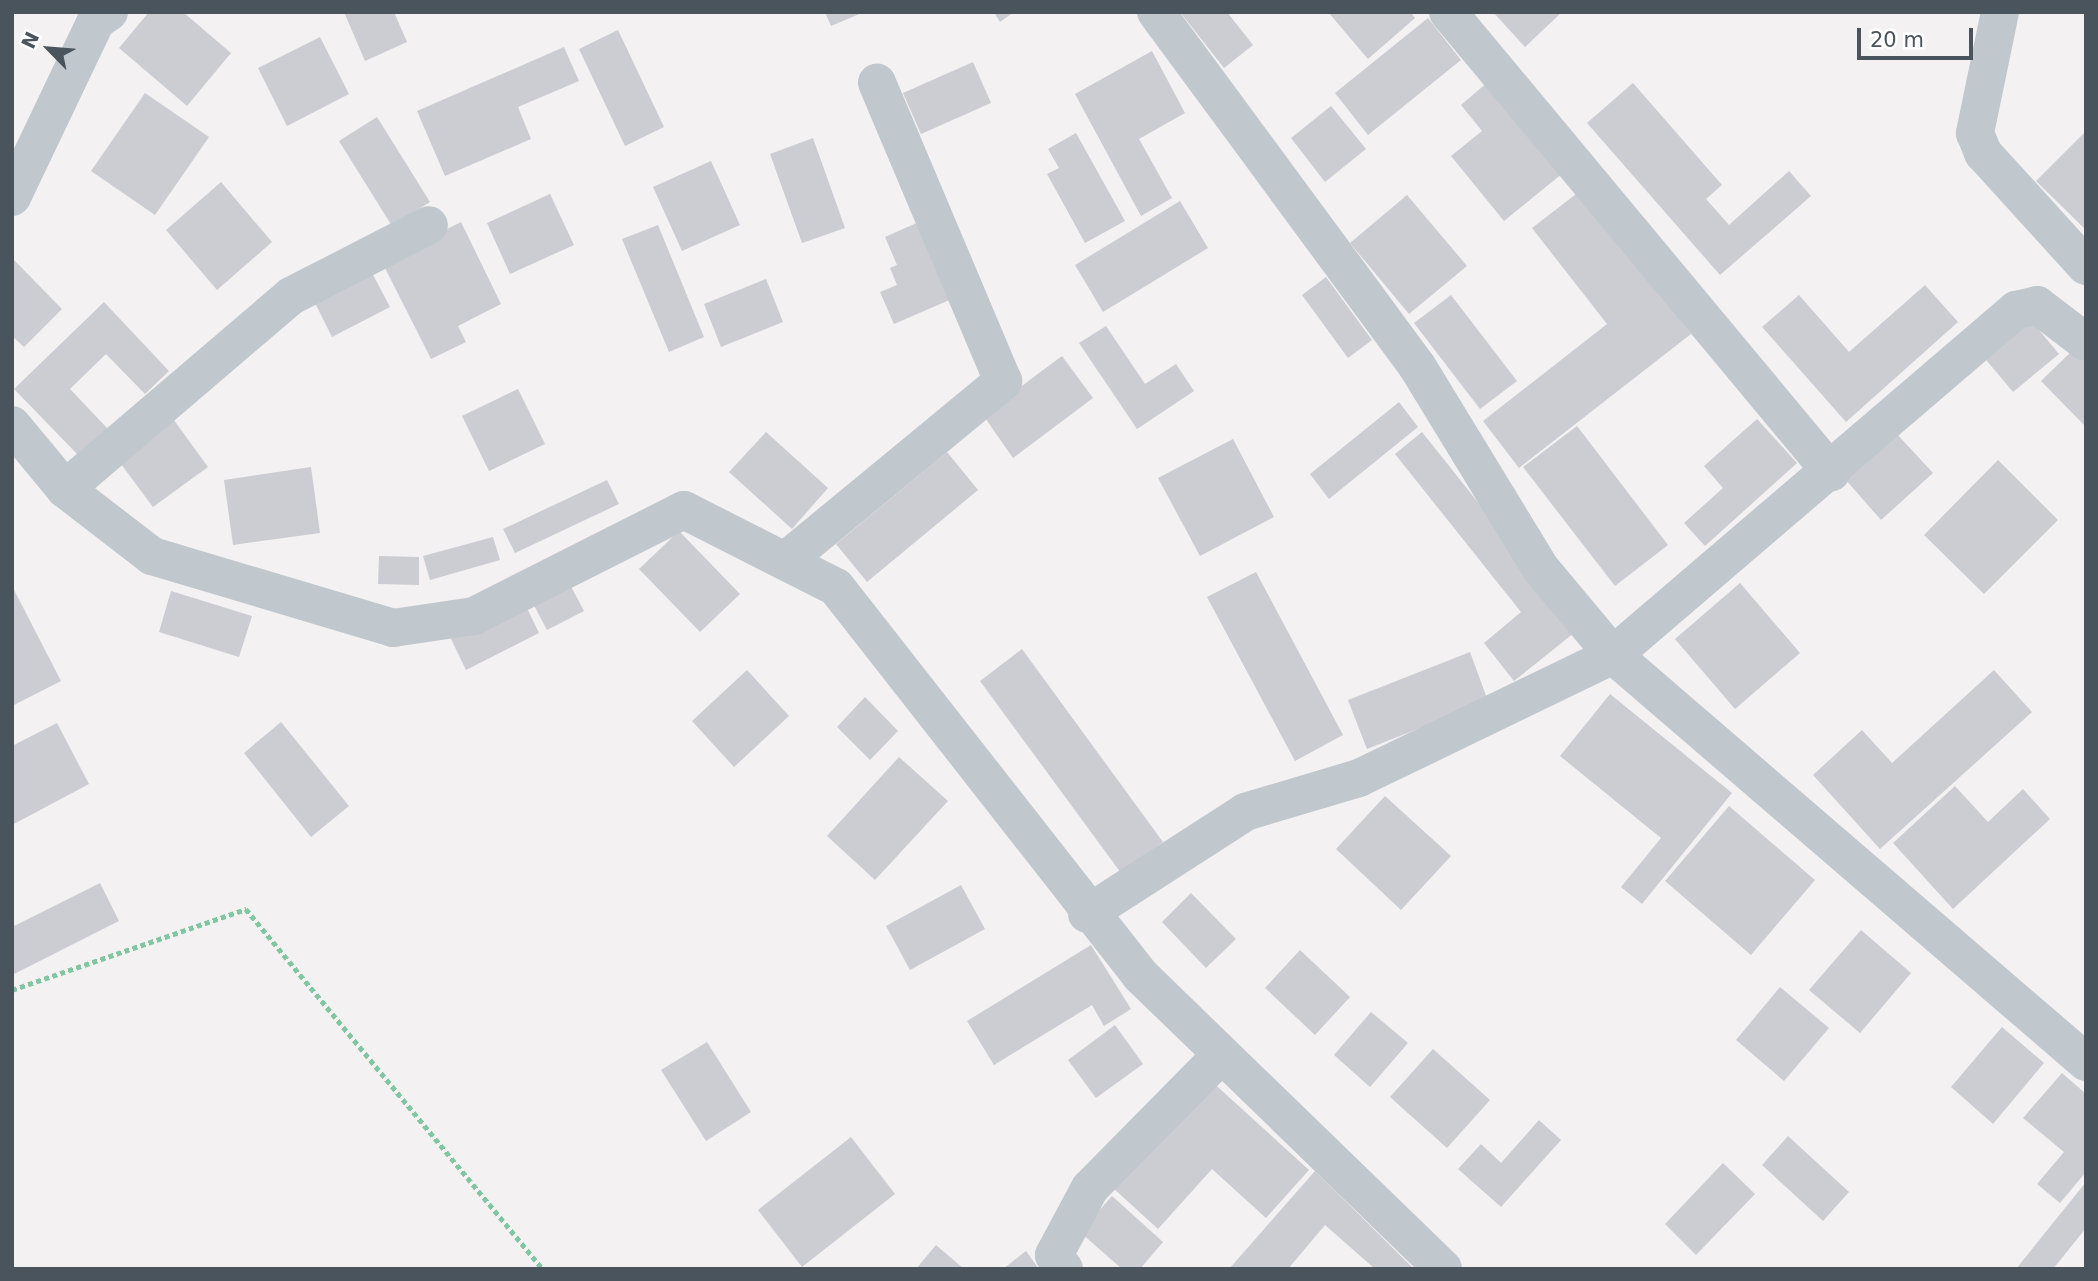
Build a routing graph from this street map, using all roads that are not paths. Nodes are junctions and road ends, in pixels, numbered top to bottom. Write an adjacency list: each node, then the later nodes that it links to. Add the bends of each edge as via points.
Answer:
1 (1156, 12): 15 (street, via 1417,366 1541,569)
2 (1448, 12): 12 (street)
3 (2000, 12): 8 (street, via 1975,132 1983,153)
4 (99, 15): 6 (street)
5 (877, 82): 14 (street, via 1003,381)
6 (12, 197)
7 (429, 225): 13 (street, via 291,296)
8 (2086, 266)
9 (2086, 289): 10 (street)
10 (2073, 330): 12 (street, via 2037,305 2015,310)
11 (12, 425): 13 (street)
12 (1831, 472): 15 (street)
13 (65, 489): 14 (street, via 152,556 393,628 474,616 684,510)
14 (785, 561): 16 (street, via 836,587)
15 (1613, 655): 16 (street, via 1359,778 1245,813); 18 (street)
16 (1087, 914): 17 (street)
17 (1219, 1057): 19 (street, via 1090,1188 1054,1255); 20 (street)
18 (2086, 1062)
19 (1064, 1269)
20 (1443, 1269)

